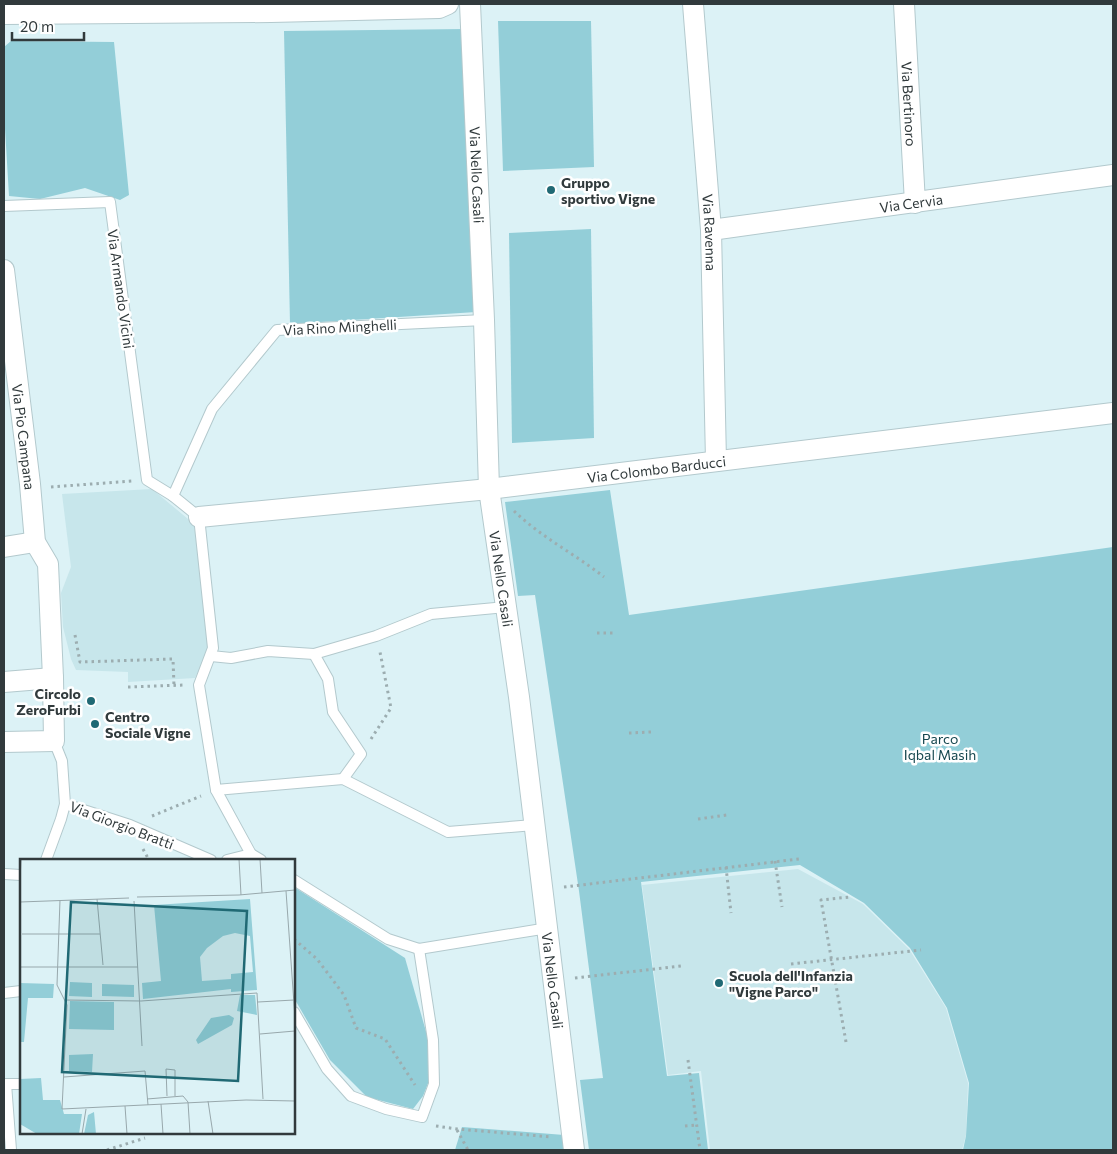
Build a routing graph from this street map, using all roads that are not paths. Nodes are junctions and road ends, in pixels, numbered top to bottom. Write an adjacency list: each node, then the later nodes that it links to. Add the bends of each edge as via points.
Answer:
1 (448, 4): 5 (street, via 439,8 271,12)
2 (470, 4): 11 (street, Via Nello Casali)
3 (693, 4): 9 (street, Via Ravenna)
4 (904, 4): 7 (street, Via Bertinoro)
5 (4, 14)
6 (1113, 176): 7 (street, Via Cervia)
7 (915, 203): 9 (street, Via Cervia)
8 (4, 206): 15 (lane, Via Armando Vicini, via 110,202 147,480)
9 (711, 230): 13 (street, Via Ravenna)
10 (4, 270): 17 (street, Via Pio Campana)
11 (484, 320): 14 (street, Via Nello Casali); 15 (lane, Via Rino Minghelli, via 276,330 212,409)
12 (1113, 413): 13 (street, Via Colombo Barducci)
13 (716, 461): 14 (street, Via Colombo Barducci)
14 (489, 490): 16 (street, Via Colombo Barducci); 19 (street, Via Nello Casali)
15 (173, 496): 16 (lane)
16 (199, 517): 21 (lane, via 213,648)
17 (35, 542): 18 (street); 22 (street, via 48,564)
18 (4, 547)
19 (506, 607): 20 (lane, via 431,614 376,636); 29 (street, Via Nello Casali)
20 (314, 654): 21 (lane, via 268,651 231,658); 26 (lane, via 328,679 333,712 361,754)
21 (211, 656): 27 (lane, via 199,685)
22 (53, 678): 23 (street); 24 (street)
23 (4, 682)
24 (54, 740): 25 (street); 28 (lane, Via Giorgio Bratti, via 62,761)
25 (4, 742)
26 (343, 778): 27 (lane); 29 (lane, via 448,832)
27 (216, 790): 30 (lane)
28 (65, 804): 31 (lane); 32 (lane, Via Giorgio Bratti, via 130,825)
29 (534, 825): 38 (street, Via Nello Casali)
30 (251, 854): 33 (lane); 34 (lane)
31 (46, 859)
32 (209, 859)
33 (231, 859)
34 (259, 859)
35 (4, 874): 36 (lane)
36 (20, 875)
37 (295, 881): 39 (lane, via 388,939)
38 (548, 928): 39 (lane); 44 (street, Via Nello Casali)
39 (418, 949): 42 (lane, via 433,1040 434,1084 422,1117 386,1109 351,1096 326,1069)
40 (20, 991): 41 (lane)
41 (4, 992)
42 (295, 1014)
43 (20, 1084): 45 (lane, via 6,1084)
44 (573, 1144)
45 (11, 1150)

